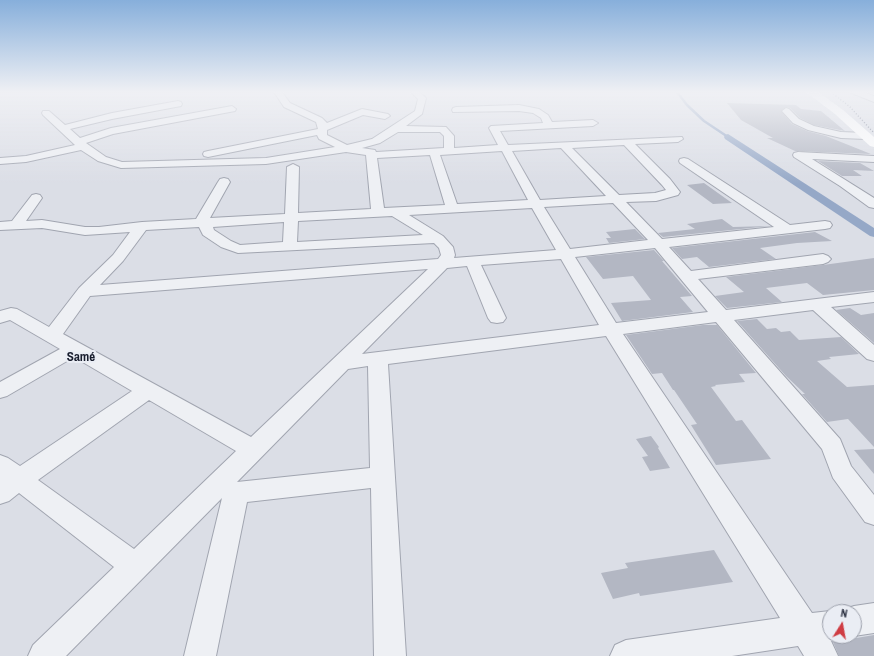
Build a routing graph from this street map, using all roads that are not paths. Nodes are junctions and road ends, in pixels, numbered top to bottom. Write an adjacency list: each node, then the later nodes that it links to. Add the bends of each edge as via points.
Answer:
1 (56, 123): 11 (street)
2 (84, 123): 11 (street)
3 (157, 123): 17 (street, via 111,131)
4 (322, 123): 13 (street)
5 (338, 123): 13 (street)
6 (405, 123): 12 (street)
7 (594, 123): 10 (street)
8 (799, 123): 15 (street, via 811,128)
9 (851, 123): 15 (main road)
10 (548, 124): 19 (street, via 494,128)
11 (62, 128): 17 (street)
12 (396, 129): 20 (street, via 376,141); 21 (street, via 442,129 449,136)
13 (322, 130): 20 (street, via 323,137); 27 (street)
14 (678, 139): 16 (street)
15 (870, 140)
16 (627, 142): 18 (street); 30 (street)
17 (80, 144): 25 (street, via 26,160); 27 (street, via 102,159 121,165)
18 (564, 145): 19 (street); 33 (street)
19 (506, 148): 21 (street); 34 (street)
20 (346, 149): 23 (street, via 371,152); 27 (street, via 266,161)
21 (449, 151): 22 (street)
22 (434, 152): 23 (street); 36 (street)
23 (372, 155): 38 (street)
24 (874, 159): 35 (street, via 798,155)
25 (0, 161)
26 (684, 161): 29 (street)
27 (158, 164)
28 (293, 168): 39 (street)
29 (702, 173): 30 (street); 45 (street)
30 (660, 175): 33 (street, via 674,192 656,197)
31 (224, 182): 40 (street)
32 (36, 198): 41 (street)
33 (616, 199): 34 (street); 47 (street)
34 (536, 204): 36 (street); 49 (street)
35 (874, 204)
36 (452, 208): 37 (street)
37 (394, 211): 38 (street); 46 (street)
38 (378, 212): 39 (street)
39 (291, 217): 40 (street); 48 (street)
40 (205, 222): 44 (street); 48 (street, via 208,232 238,249)
41 (16, 225): 43 (street); 44 (street, via 42,224 85,231)
42 (825, 225): 45 (street)
43 (0, 226)
44 (142, 226): 54 (street, via 118,258)
45 (786, 229): 47 (street)
46 (438, 239): 48 (street); 52 (street, via 446,247 448,255)
47 (660, 244): 49 (street); 53 (street)
48 (290, 247)
49 (566, 254): 51 (street); 60 (street)
50 (822, 259): 53 (street)
51 (472, 261): 52 (street); 59 (street)
52 (443, 263): 54 (street); 65 (street)
53 (687, 276): 57 (street)
54 (85, 291): 61 (street)
55 (874, 298): 56 (street)
56 (817, 304): 57 (street); 63 (street)
57 (720, 316): 60 (street); 72 (street, via 832,445 841,471)
58 (0, 318): 61 (street, via 10,313)
59 (497, 318)
60 (611, 330): 64 (street); 76 (street)
61 (52, 336): 62 (street)
62 (74, 349): 66 (street); 67 (street)
63 (874, 355)
64 (378, 359): 65 (street); 69 (street)
65 (342, 363): 68 (street)
66 (0, 390)
67 (148, 390): 68 (street); 70 (street)
68 (254, 450): 71 (street)
69 (383, 477): 71 (street); 79 (street)
70 (7, 479): 73 (street)
71 (227, 489): 73 (street); 78 (street)
72 (874, 514)
73 (135, 566): 77 (street)
74 (874, 618): 75 (street)
75 (862, 620)
76 (818, 628): 80 (street); 81 (street)
77 (44, 656)
78 (200, 656)
79 (390, 656)
80 (626, 656)
81 (822, 656)

